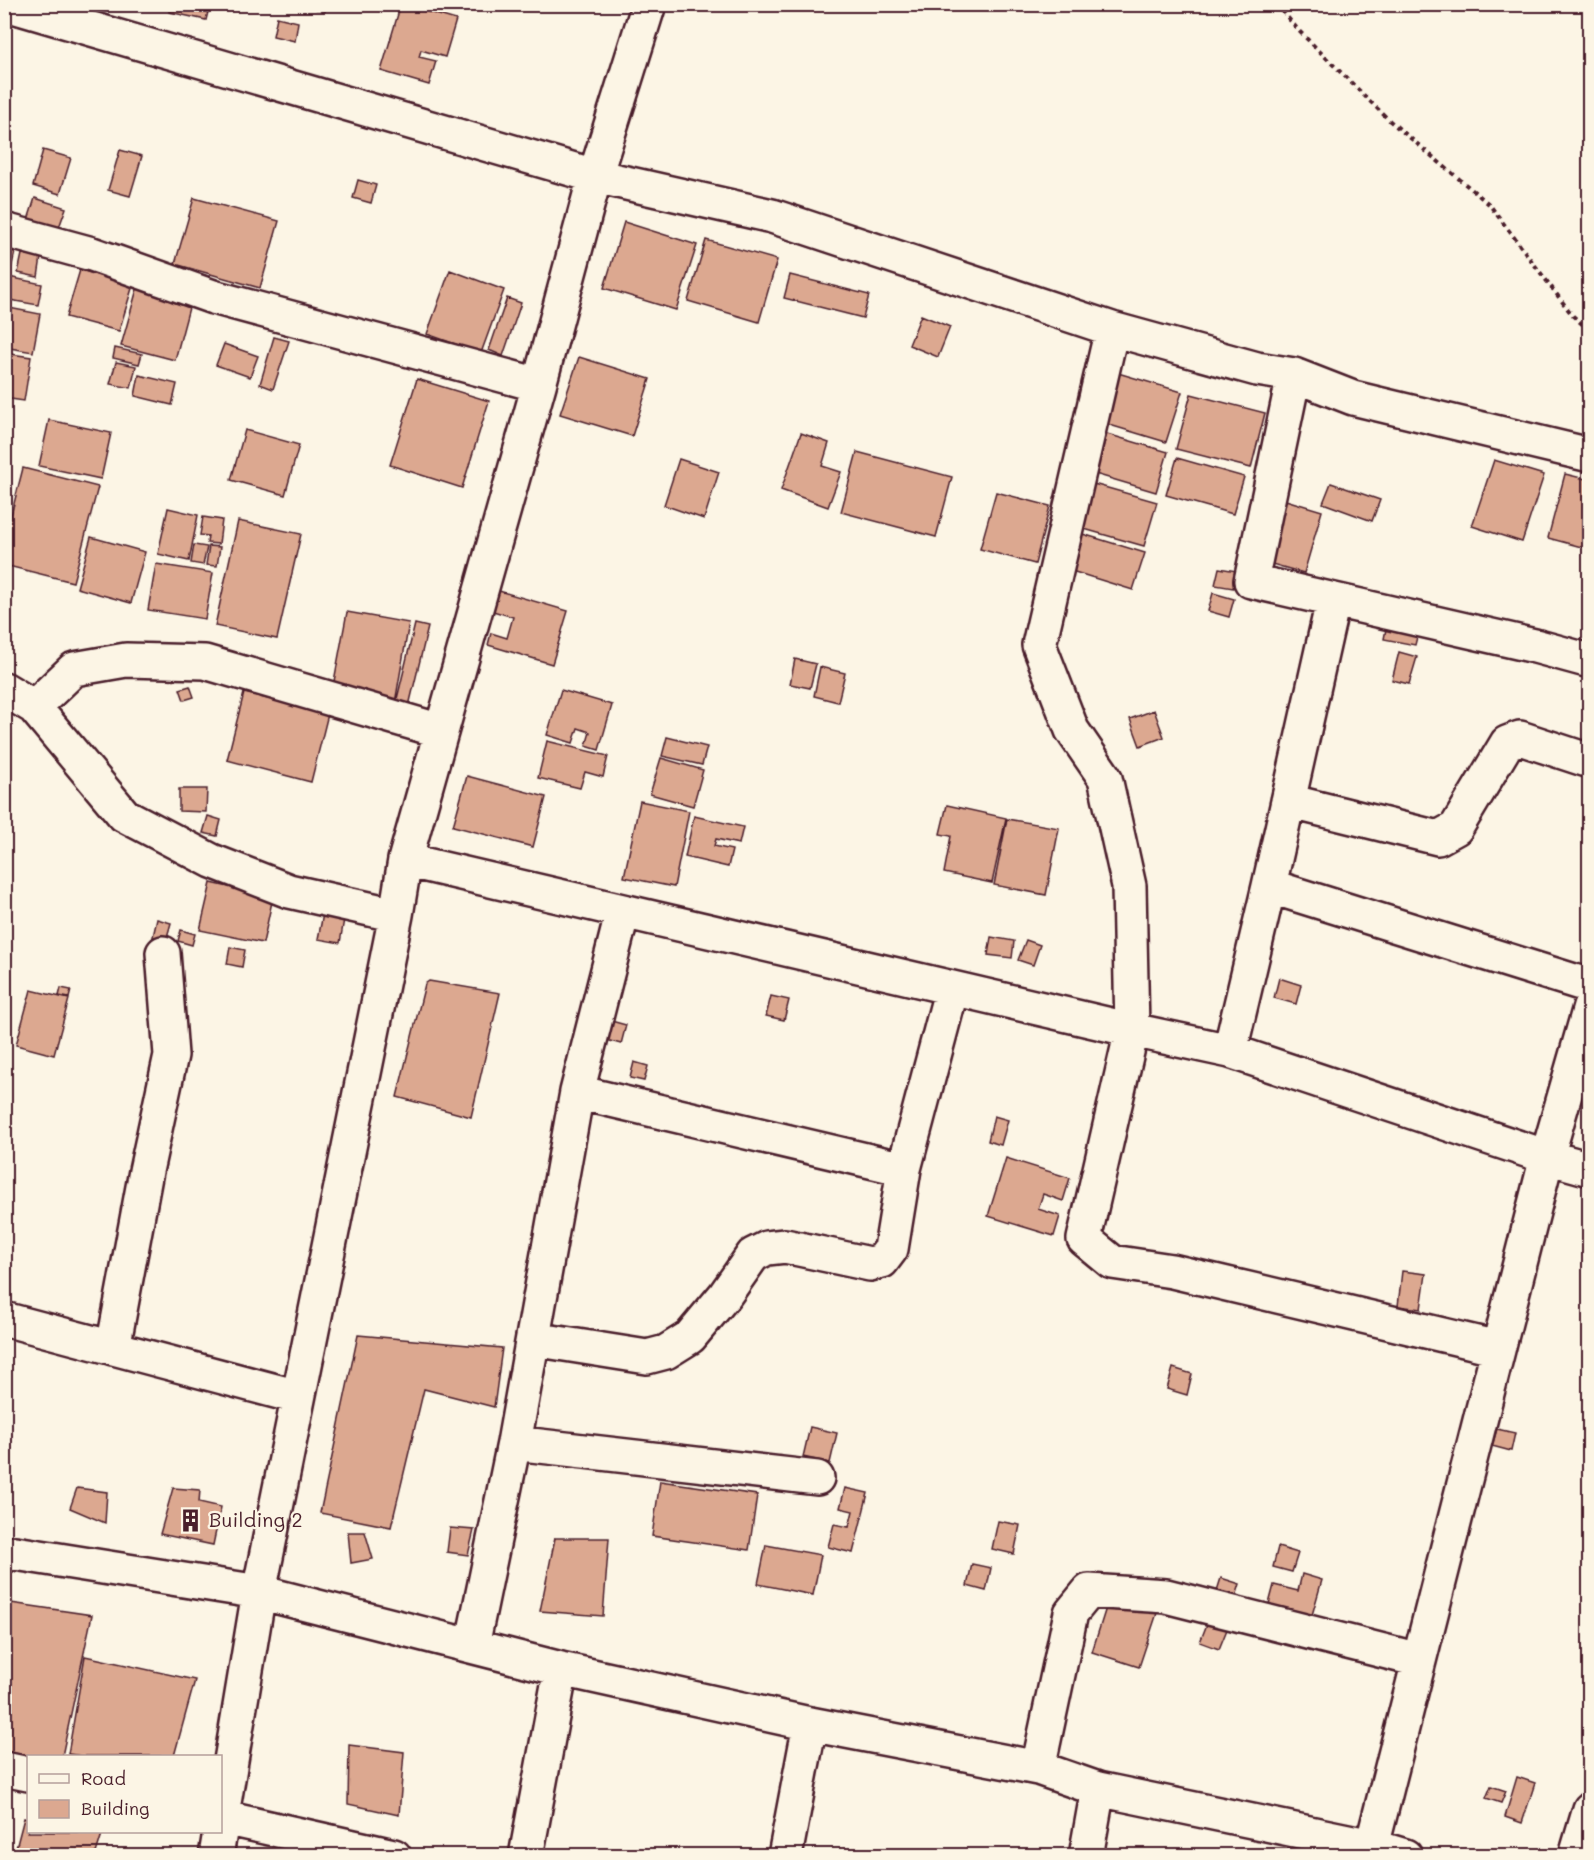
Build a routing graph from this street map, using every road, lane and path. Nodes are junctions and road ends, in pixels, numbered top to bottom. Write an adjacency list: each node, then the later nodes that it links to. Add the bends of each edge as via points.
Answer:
1 (6, 4): 4 (street)
2 (649, 4): 4 (street)
3 (1276, 4): 7 (path, via 1390,121 1489,204 1573,316)
4 (595, 176): 6 (street, via 772,216); 9 (street)
5 (4, 230): 9 (street, via 92,254 213,297)
6 (1112, 329): 8 (street, via 1257,369); 26 (street, via 1039,645 1072,730 1105,778 1129,886)
7 (1590, 331)
8 (1294, 375): 10 (street, via 1353,398); 11 (street, via 1251,581)
9 (539, 385): 15 (street)
10 (1590, 455)
11 (1333, 601): 12 (street); 17 (street)
12 (1590, 661)
13 (4, 689): 14 (street)
14 (34, 706): 15 (street, via 74,669 126,660 205,662); 21 (street, via 124,815 212,861 289,891)
15 (441, 731): 18 (street)
16 (1590, 761): 17 (street, via 1520,738 1507,743 1456,828 1438,838)
17 (1288, 801): 19 (street)
18 (405, 860): 20 (street); 21 (street)
19 (1269, 886): 23 (street); 27 (street)
20 (622, 911): 24 (street); 28 (street)
21 (396, 915): 36 (street)
22 (163, 953): 34 (street, via 171,1055)
23 (1590, 986)
24 (952, 988): 26 (street); 30 (street)
25 (1590, 1007): 29 (street)
26 (1132, 1030): 27 (street); 35 (street, via 1084,1239 1112,1262 1172,1271)
27 (1230, 1051): 29 (street)
28 (577, 1092): 30 (street); 33 (street)
29 (1547, 1157): 31 (street); 35 (street)
30 (903, 1169): 33 (street, via 891,1249 882,1261 870,1264 785,1246 766,1248 753,1255 690,1337 666,1352 647,1357)
31 (1590, 1169)
32 (4, 1319): 34 (street)
33 (533, 1339): 37 (street)
34 (113, 1348): 36 (street)
35 (1498, 1348): 42 (street)
36 (298, 1397): 40 (street)
37 (514, 1443): 38 (street); 41 (street)
38 (817, 1478)
39 (8, 1553): 40 (street)
40 (259, 1592): 41 (street); 50 (street)
41 (472, 1646): 43 (street)
42 (1419, 1660): 45 (street, via 1166,1596 1089,1592 1071,1613); 53 (street)
43 (561, 1669): 44 (street); 56 (street)
44 (810, 1724): 45 (street); 57 (street)
45 (1038, 1768): 48 (street)
46 (4, 1769): 47 (street)
47 (27, 1774)
48 (1098, 1789): 53 (street); 58 (street)
49 (1590, 1809): 60 (street)
50 (222, 1817)
51 (222, 1823): 55 (street)
52 (219, 1833): 54 (street)
53 (1372, 1851): 59 (street)
54 (216, 1856)
55 (394, 1856)
56 (526, 1856)
57 (785, 1856)
58 (1086, 1856)
59 (1405, 1856)
60 (1576, 1856)

